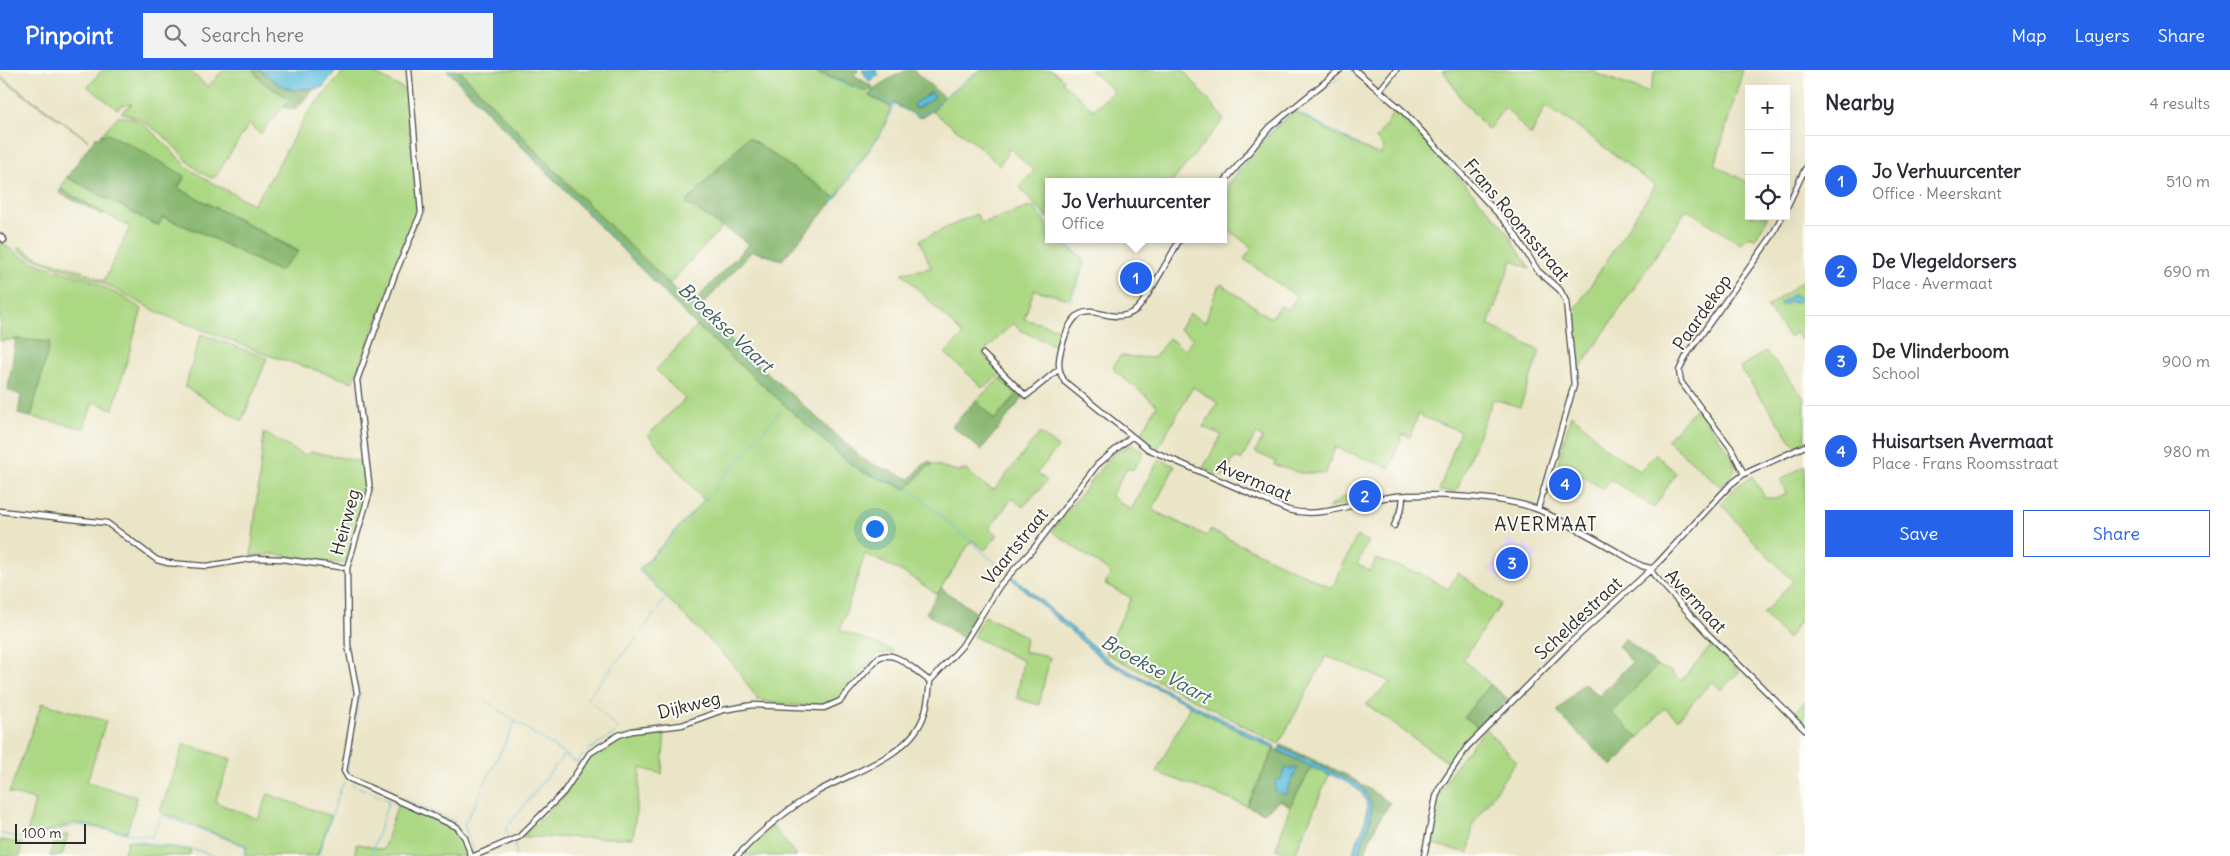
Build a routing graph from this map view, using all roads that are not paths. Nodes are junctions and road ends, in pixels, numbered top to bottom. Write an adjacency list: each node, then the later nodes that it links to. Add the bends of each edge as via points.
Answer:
1 (410, 70): 20 (street, Heirweg, via 422,213 395,274 357,380 370,491)
2 (1340, 70): 7 (street, via 1270,127)
3 (1355, 70): 5 (street, Frans Roomsstraat)
4 (1396, 70): 5 (street)
5 (1380, 90): 17 (street, Frans Roomsstraat, via 1511,228 1538,271 1560,290 1566,301 1574,385)
6 (1805, 169): 8 (street)
7 (1227, 178)
8 (1790, 201)
9 (1780, 220): 15 (street, Paardekop, via 1679,371 1681,382 1731,448)
10 (1178, 243): 12 (street, via 1135,311 1125,315 1084,313 1072,320 1058,358)
11 (983, 354): 12 (street, via 1026,396)
12 (1059, 369): 13 (street, Avermaat, via 1070,387)
13 (1131, 437): 16 (street, Avermaat, via 1148,449 1298,513 1327,512 1362,502); 22 (street, Vaartstraat, via 1097,465 1034,548 990,597 962,646)
14 (1805, 446): 15 (street, Scheldestraat)
15 (1744, 474): 21 (street, Scheldestraat)
16 (1403, 496): 17 (street, Avermaat, via 1457,496); 19 (street)
17 (1538, 509): 21 (street, Avermaat)
18 (0, 511): 20 (street, via 107,523 157,560 168,563 207,566 264,558)
19 (1394, 526)
20 (347, 568): 24 (street, Heirweg, via 348,645 357,693 344,771 346,776 457,827)
21 (1650, 568): 23 (street, Avermaat, via 1706,632); 26 (street, Scheldestraat, via 1467,747 1436,797)
22 (930, 681): 24 (street, Dijkweg, via 899,659 882,655 832,706 746,706 723,710 682,725 620,735 590,753 563,793 519,837); 25 (street, via 923,719 909,740 894,752 798,803 767,827)
23 (1805, 730)
24 (473, 856)
25 (738, 856)
26 (1424, 856)

